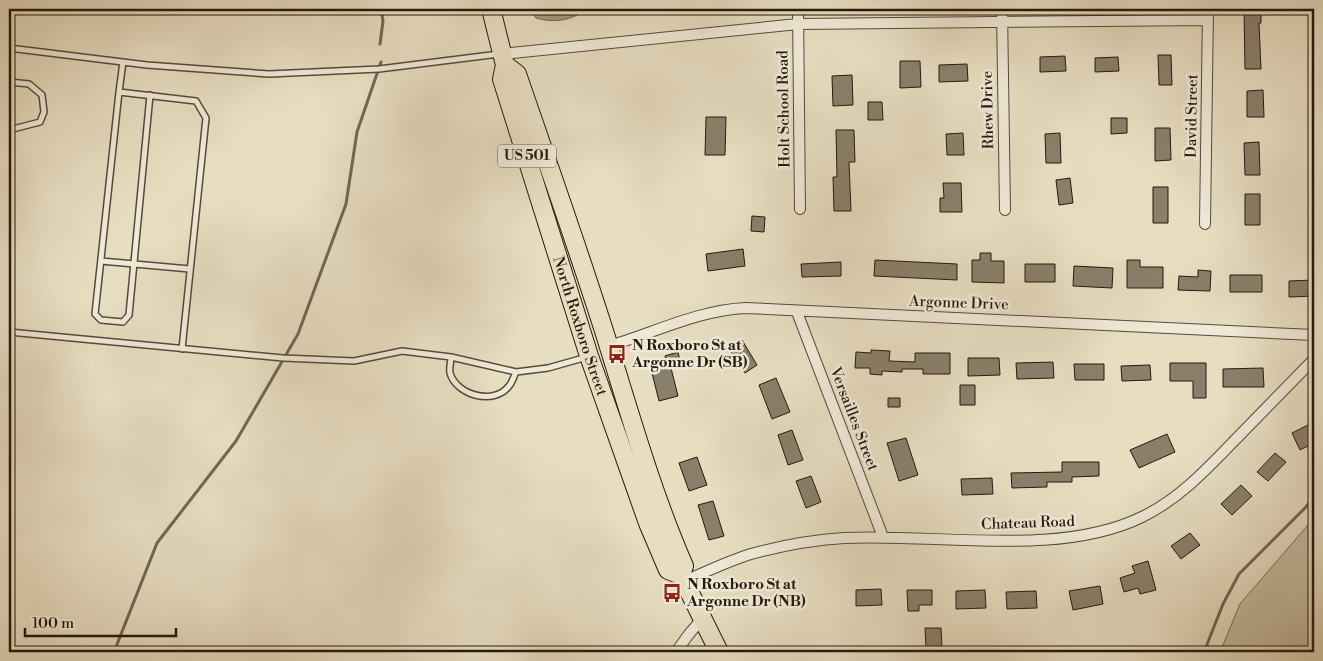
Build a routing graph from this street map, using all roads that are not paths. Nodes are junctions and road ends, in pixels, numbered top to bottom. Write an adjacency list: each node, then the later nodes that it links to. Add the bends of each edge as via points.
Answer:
1 (491, 9): 9 (highway, North Roxboro Street / US 501)
2 (798, 9): 7 (street, Holt School Road)
3 (1002, 9): 6 (street, Rhew Drive)
4 (1208, 9): 5 (street, David Street)
5 (1208, 20): 6 (street); 17 (street, David Street)
6 (1002, 21): 7 (street); 16 (street, Rhew Drive)
7 (798, 24): 9 (street); 15 (street, Holt School Road)
8 (9, 48): 10 (lane)
9 (503, 59): 10 (lane, via 269,74); 19 (highway, North Roxboro Street / US 501, via 502,78); 25 (highway, North Roxboro Street / US 501, via 517,74)
10 (123, 62): 12 (lane)
11 (9, 82): 14 (lane, via 29,84 42,95 44,112 40,122)
12 (119, 92): 13 (lane); 18 (lane)
13 (150, 95): 20 (lane); 21 (lane, via 196,101 206,118)
14 (9, 130)
15 (800, 209)
16 (1004, 210)
17 (1205, 224)
18 (101, 261): 20 (lane); 20 (lane, via 95,314 101,320 123,322 129,315)
19 (560, 262): 25 (highway, via 570,267 596,343); 27 (highway, North Roxboro Street / US 501)
20 (134, 264): 21 (lane)
21 (190, 269): 26 (lane)
22 (797, 312): 24 (street, Argonne Drive); 25 (street, Argonne Drive, via 746,308 718,311); 32 (street, Versailles Street)
23 (9, 332): 26 (lane)
24 (1314, 335)
25 (609, 346): 31 (highway, North Roxboro Street / US 501)
26 (182, 349): 28 (lane, via 354,361 402,351)
27 (589, 356): 30 (lane, via 548,368); 31 (highway, via 603,365 623,422); 33 (highway, North Roxboro Street / US 501, via 661,554 668,570)
28 (451, 357): 30 (lane); 30 (lane, via 450,372 455,381 460,389 474,395 495,395 509,387)
29 (1314, 359): 32 (street, Chateau Road, via 1184,490 1157,509 1127,523 1083,536 1032,540)
30 (516, 372)
31 (636, 438): 33 (highway, North Roxboro Street / US 501, via 684,566)
32 (883, 537): 33 (street, Chateau Road, via 842,538 782,547)
33 (683, 578): 34 (highway, North Roxboro Street / US 501)
34 (702, 619): 35 (street); 36 (highway, North Roxboro Street / US 501)
35 (676, 652)
36 (719, 652)

